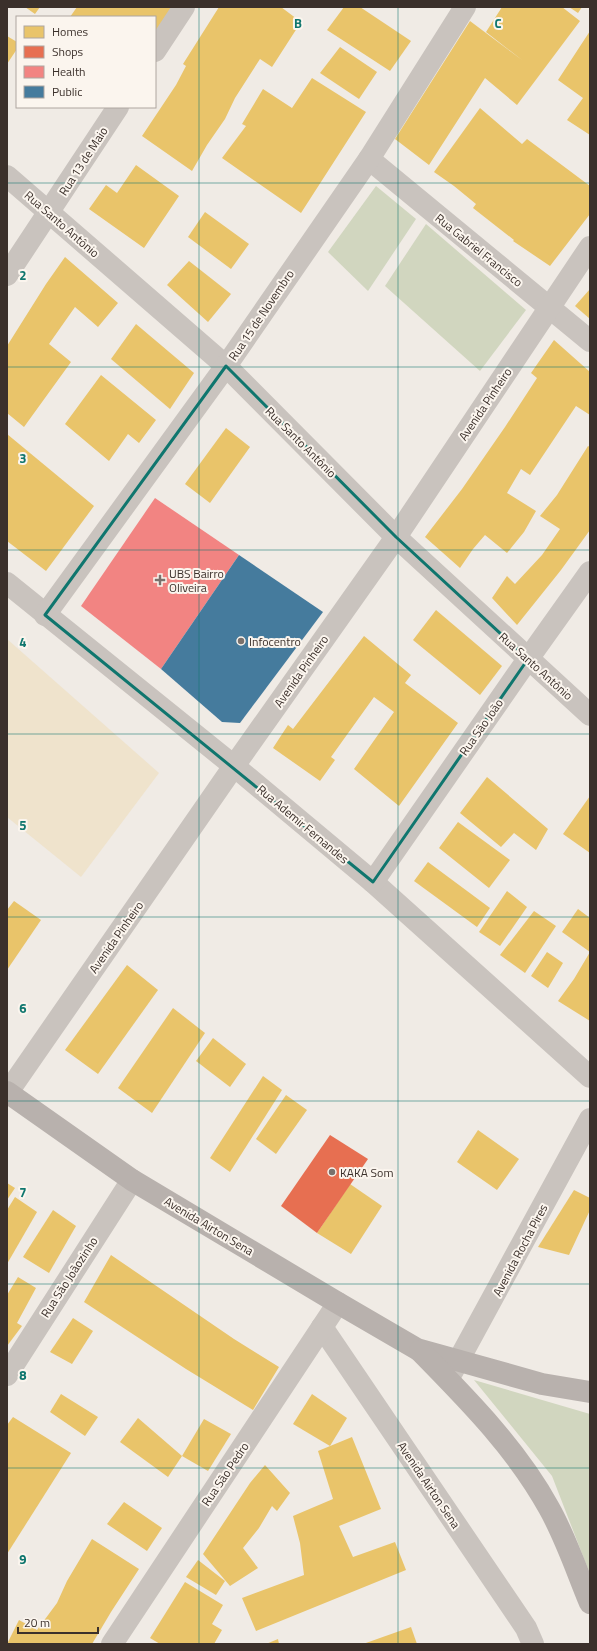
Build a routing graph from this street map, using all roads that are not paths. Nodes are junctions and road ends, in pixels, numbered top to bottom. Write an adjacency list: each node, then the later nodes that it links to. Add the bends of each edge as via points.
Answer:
1 (184, 7): 3 (street)
2 (465, 7): 5 (street, Rua 15 de Novembro)
3 (156, 49)
4 (117, 108): 7 (street, Rua 13 de Maio)
5 (368, 159): 10 (street, Rua Gabriel Francisco); 12 (street, Rua 15 de Novembro)
6 (7, 176): 7 (street, Rua Santo Antônio)
7 (49, 212): 9 (street, Rua 13 de Maio); 12 (street, Rua Santo Antônio)
8 (590, 247): 10 (street, Avenida Pinheiro)
9 (7, 275)
10 (550, 307): 11 (street, Rua Gabriel Francisco); 13 (street, Avenida Pinheiro)
11 (590, 341)
12 (226, 366): 13 (street, Rua Santo Antônio); 16 (street, Rua 15 de Novembro)
13 (396, 537): 17 (street, Rua Santo Antônio); 19 (street, Avenida Pinheiro)
14 (590, 572): 17 (street, Rua São João)
15 (7, 583): 16 (street, Rua Ademir Fernandes)
16 (45, 615): 19 (street, Rua Ademir Fernandes)
17 (528, 659): 18 (street, Rua Santo Antônio); 20 (street, Rua São João)
18 (590, 715)
19 (234, 766): 20 (street, Rua Ademir Fernandes); 22 (street, Avenida Pinheiro)
20 (373, 882): 21 (street, Rua Ademir Fernandes)
21 (590, 1077)
22 (7, 1092): 24 (main road, Avenida Airton Sena)
23 (590, 1119): 27 (street, Avenida Rocha Pires)
24 (132, 1180): 25 (main road, Avenida Airton Sena); 28 (street, Rua São Joãozinho)
25 (338, 1303): 26 (street, Rua São Pedro); 27 (main road, Avenida Airton Sena)
26 (322, 1327): 31 (street, Rua São Pedro); 32 (street, Avenida Airton Sena, via 526,1628)
27 (453, 1371): 29 (main road, Avenida Airton Sena); 30 (main road, via 531,1477 550,1509)
28 (7, 1375)
29 (590, 1392)
30 (590, 1603)
31 (112, 1644)
32 (533, 1644)

